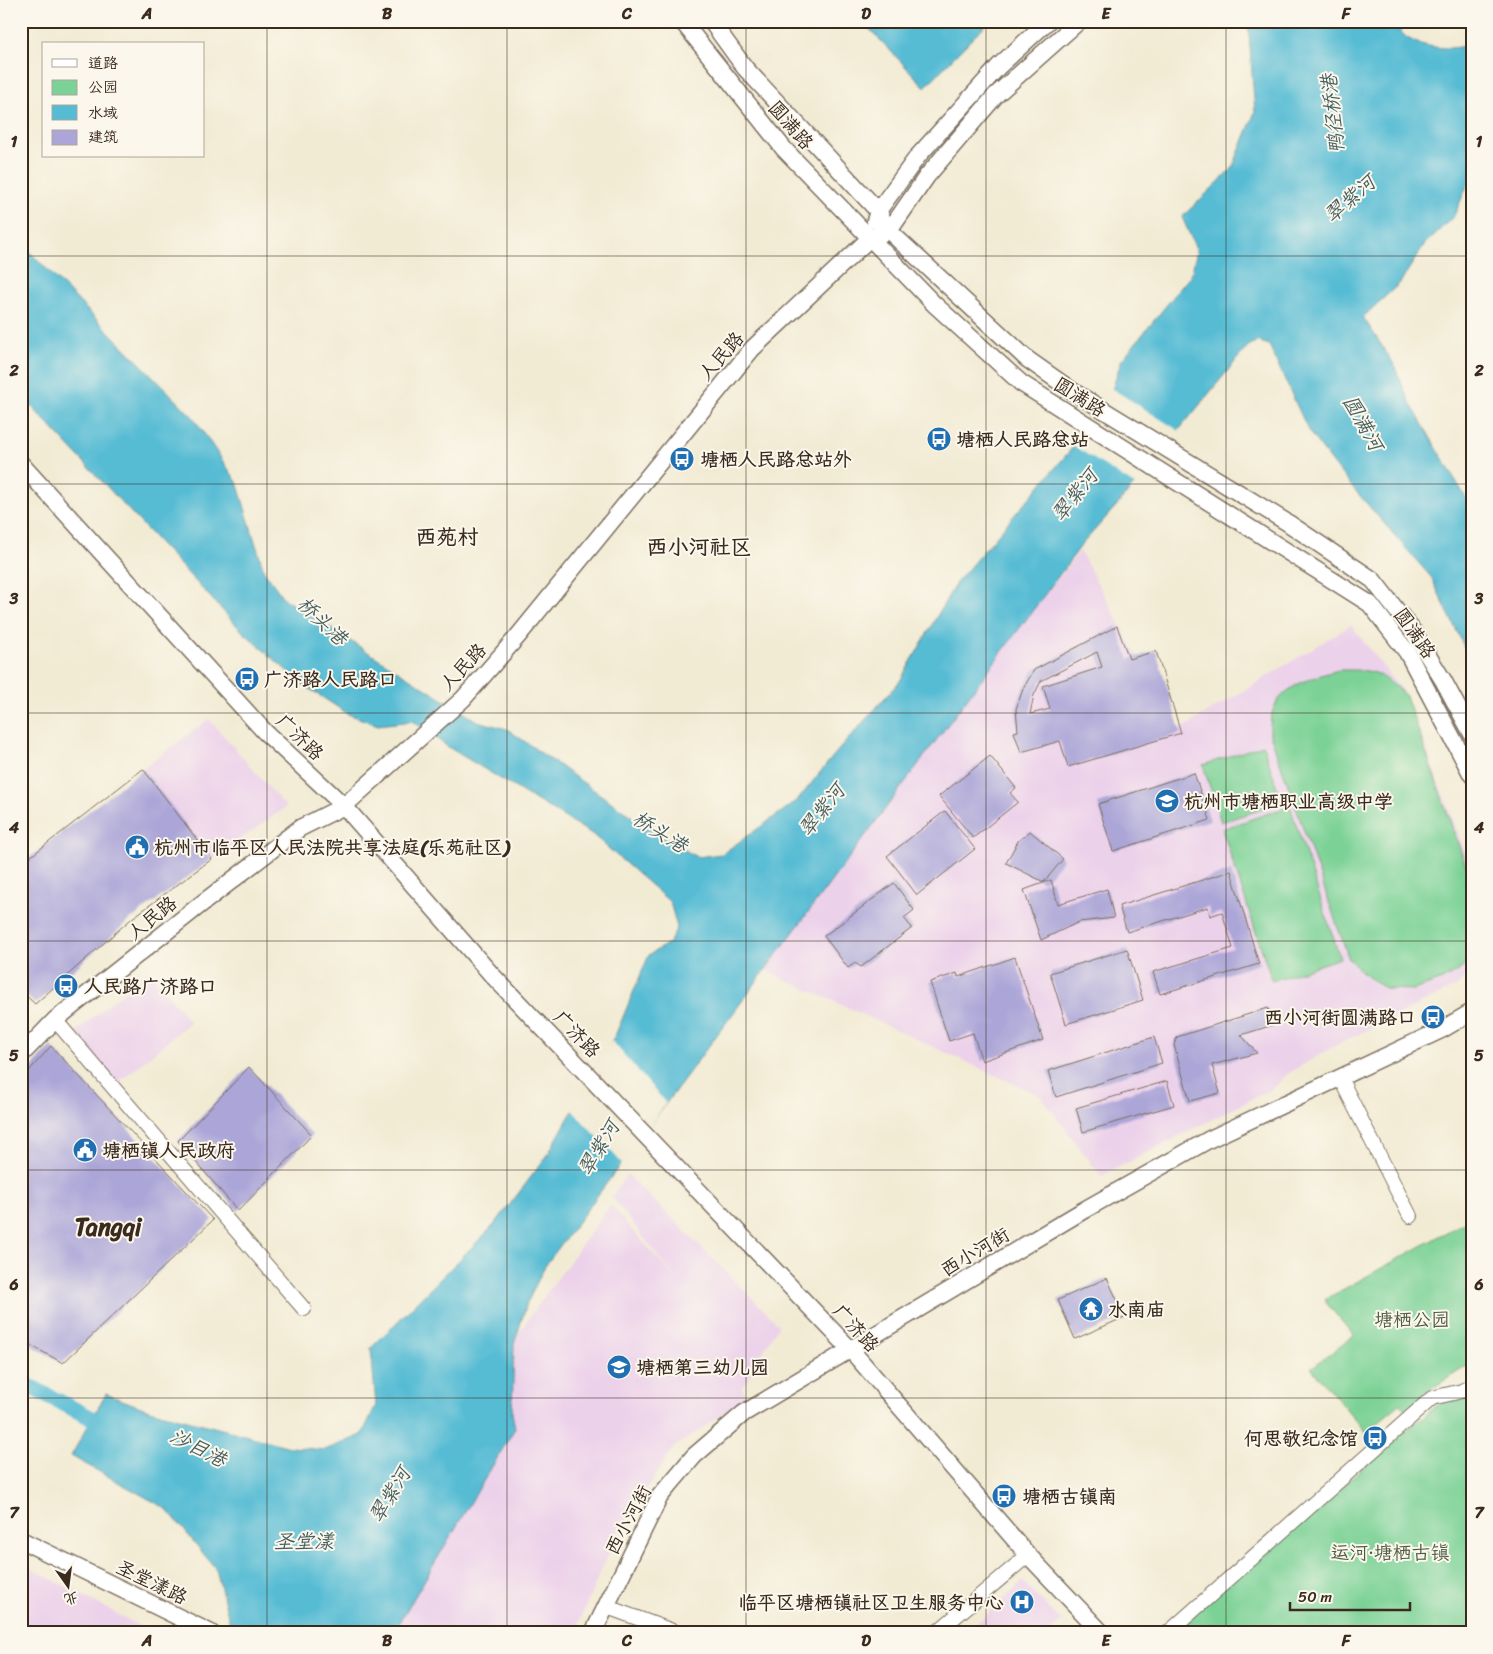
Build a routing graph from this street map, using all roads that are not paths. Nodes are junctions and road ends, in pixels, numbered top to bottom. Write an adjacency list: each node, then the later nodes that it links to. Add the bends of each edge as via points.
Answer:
1 (682, 21): 7 (street, 圆满路, via 784,149)
2 (711, 21): 5 (street, 圆满路, via 745,68)
3 (1048, 21): 5 (street, via 998,66 918,156)
4 (1079, 21): 6 (street, via 996,95 927,176)
5 (878, 211): 6 (street, 圆满路); 7 (street)
6 (889, 231): 7 (street, 人民路); 9 (street, 圆满路, via 1027,359 1074,392 1288,523 1373,580 1412,630)
7 (870, 238): 10 (street, 圆满路, via 934,304 1021,383 1370,604 1407,652); 11 (street, 人民路, via 752,349 463,699)
8 (21, 464): 11 (street, 广济路, via 265,732)
9 (1472, 734)
10 (1472, 775)
11 (344, 806): 13 (street, 人民路, via 300,828); 18 (street, 广济路, via 492,974)
12 (1472, 1012): 15 (street, 西小河街)
13 (55, 1020): 14 (street, 人民路); 17 (street)
14 (21, 1055)
15 (1340, 1078): 16 (street); 18 (street, 西小河街, via 1210,1139 1084,1210)
16 (1410, 1216)
17 (304, 1309)
18 (851, 1350): 21 (street, 广济路); 22 (street, 西小河街, via 744,1413 694,1456 660,1496)
19 (1472, 1385): 28 (street, via 1462,1391 1432,1398)
20 (21, 1540): 23 (street, 圣堂漾路)
21 (1028, 1555): 26 (street); 27 (street, 广济路)
22 (607, 1607): 24 (street, 西小河街); 25 (street)
23 (211, 1633)
24 (593, 1633)
25 (678, 1633)
26 (936, 1633)
27 (1102, 1633)
28 (1168, 1633)

